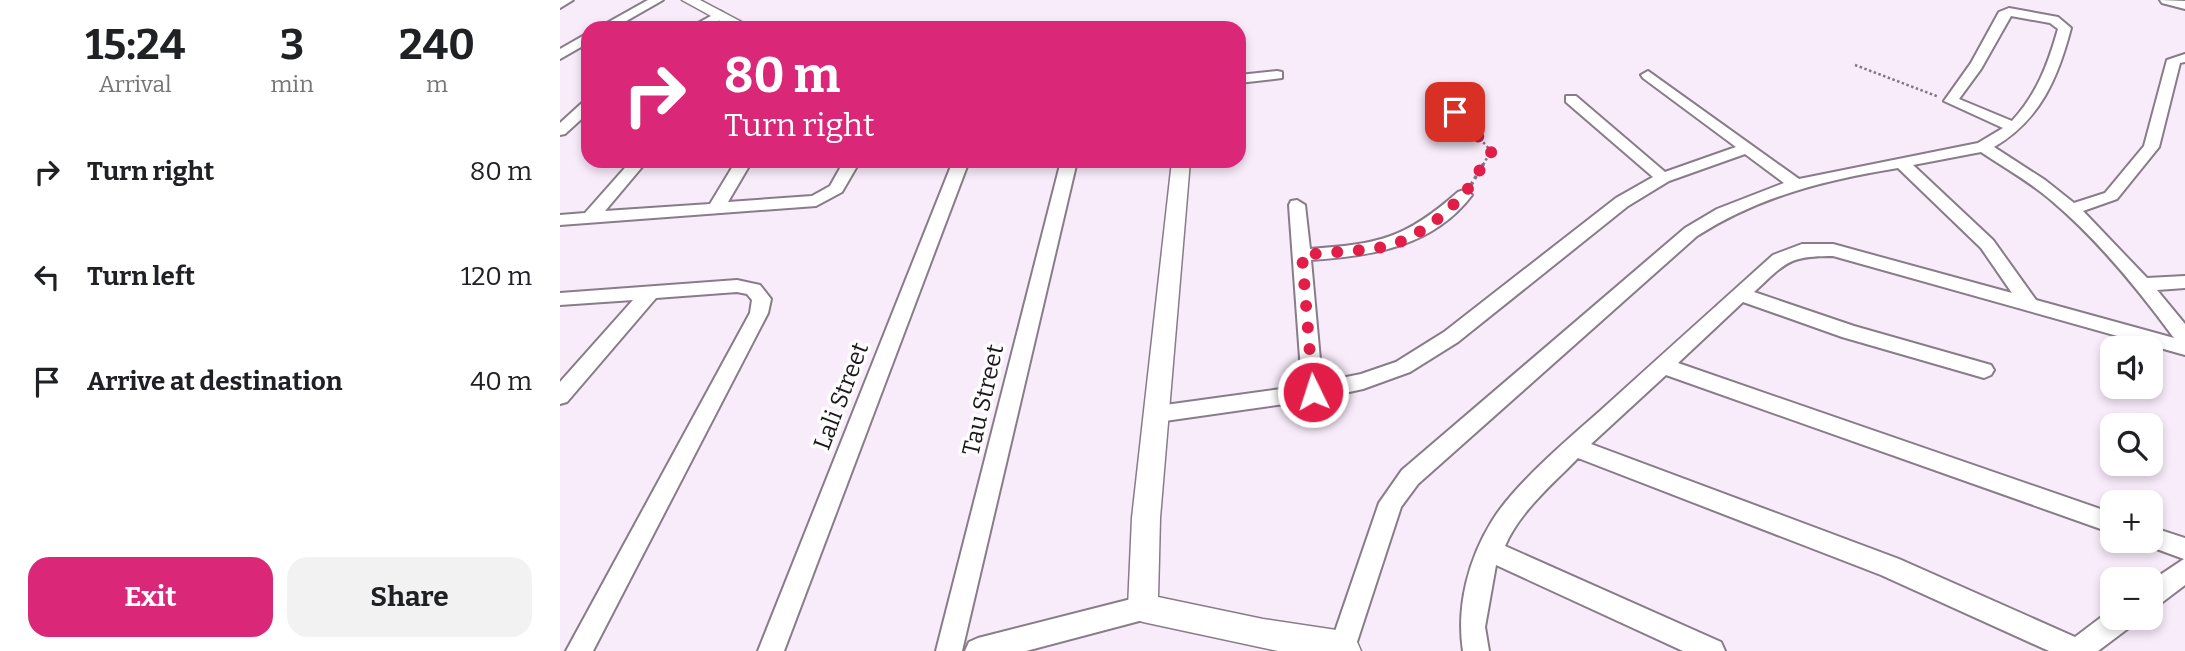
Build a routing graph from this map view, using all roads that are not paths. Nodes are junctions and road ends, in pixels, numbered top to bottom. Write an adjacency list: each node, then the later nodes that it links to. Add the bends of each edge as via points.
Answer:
1 (567, 0): 5 (street)
2 (657, 0): 8 (street)
3 (689, 0): 7 (street)
4 (2166, 0): 6 (street)
5 (560, 4)
6 (2185, 5)
7 (720, 15): 9 (street); 10 (street)
8 (617, 21)
9 (708, 21)
10 (732, 21)
11 (581, 42): 12 (street)
12 (560, 55)
13 (2185, 58): 35 (street, via 2174,60 2151,147 2111,196)
14 (1278, 75): 16 (street)
15 (1648, 75): 22 (street)
16 (1246, 78)
17 (1571, 99): 30 (street)
18 (581, 112): 20 (street)
19 (2014, 127): 19 (street, via 2037,104 2065,28 2060,22 2021,12 2003,15 1989,45 1951,101); 21 (street)
20 (560, 131)
21 (1983, 147): 23 (street); 35 (street)
22 (1744, 149): 30 (street); 31 (street)
23 (1903, 164): 31 (street); 45 (street, via 1987,244)
24 (633, 168): 36 (street)
25 (740, 168): 34 (street)
26 (848, 168): 34 (street, via 836,188 821,200)
27 (958, 168): 64 (street, Lali Street)
28 (1067, 168): 65 (street, Tau Street)
29 (1180, 168): 52 (street)
30 (1663, 178): 50 (street, via 1622,202 1413,362)
31 (1797, 185): 62 (street, via 1731,207 1691,232 1409,477 1391,503)
32 (1464, 195): 38 (street, via 1431,225 1396,244)
33 (1297, 205): 38 (street)
34 (716, 208): 36 (street)
35 (2071, 209): 40 (street)
36 (590, 218): 37 (street)
37 (560, 219)
38 (1302, 255): 50 (street)
39 (2185, 282): 40 (street)
40 (2141, 285): 46 (street)
41 (710, 288): 42 (street); 63 (street, via 752,289 762,304)
42 (649, 294): 44 (street); 51 (street)
43 (1739, 294): 45 (street, via 1779,259 1815,249 1872,259); 48 (street); 49 (street, via 1849,332)
44 (560, 299)
45 (2030, 305): 47 (street)
46 (2185, 338)
47 (2185, 348)
48 (1664, 366): 53 (street); 54 (street)
49 (1984, 370)
50 (1313, 392): 52 (street)
51 (560, 396)
52 (1158, 414): 60 (street, via 1146,519)
53 (1574, 447): 57 (street, via 1520,503); 69 (street, via 1890,568)
54 (2100, 519)
55 (2163, 541): 56 (street)
56 (2185, 549)
57 (1489, 550): 67 (street, via 1475,601 1472,627); 68 (street)
58 (2185, 570): 59 (street)
59 (2163, 587)
60 (1143, 608): 62 (street); 66 (street)
61 (2106, 630): 69 (street)
62 (1344, 649)
63 (579, 651)
64 (771, 651)
65 (949, 651)
66 (978, 651)
67 (1476, 651)
68 (1712, 651)
69 (2078, 651)

